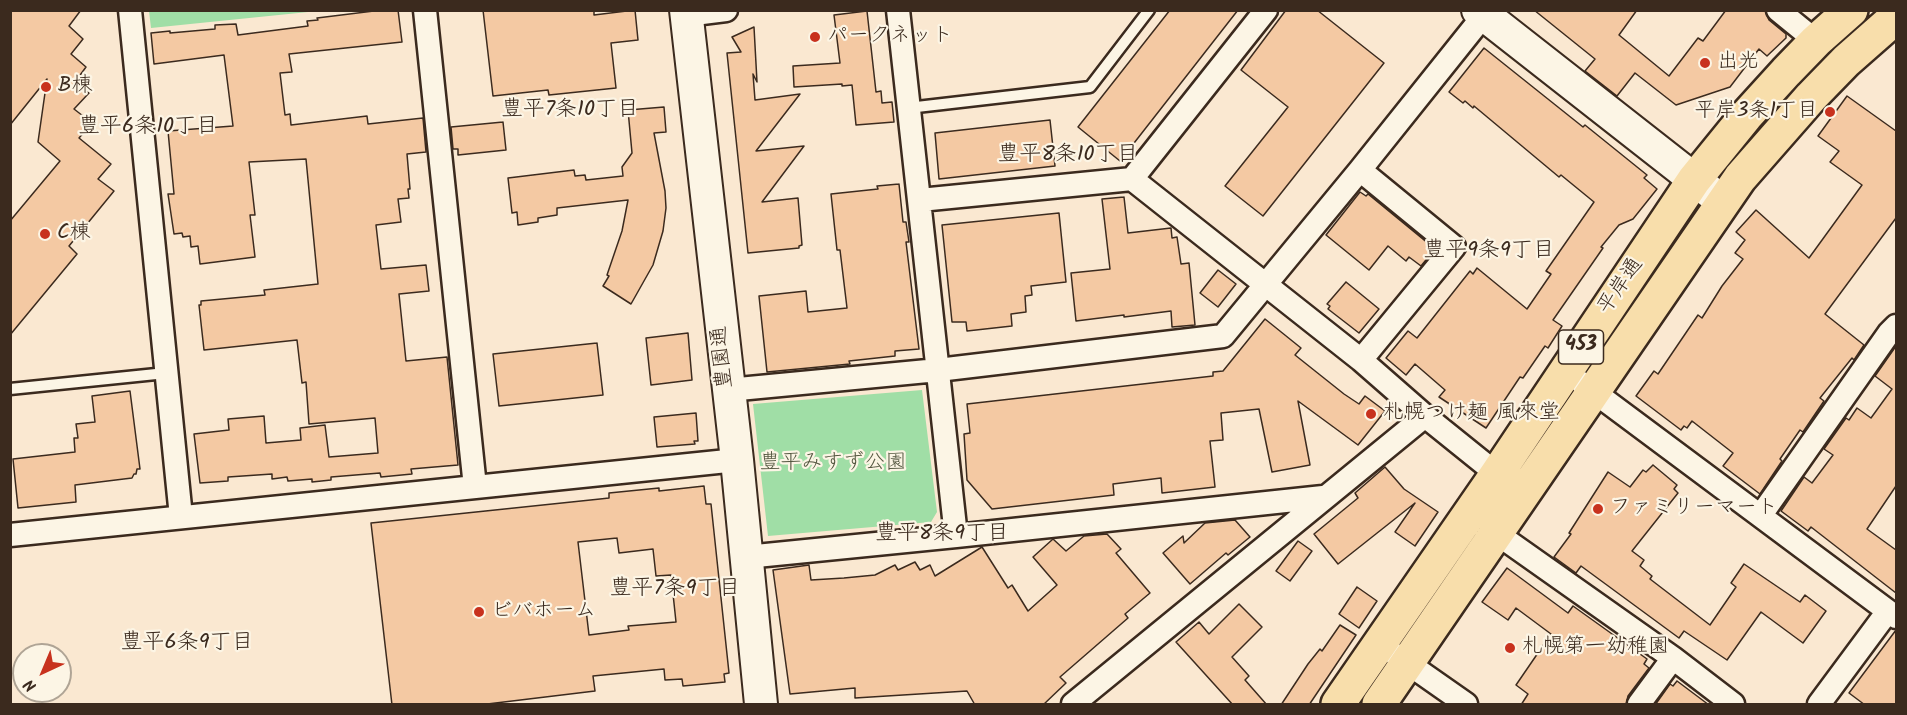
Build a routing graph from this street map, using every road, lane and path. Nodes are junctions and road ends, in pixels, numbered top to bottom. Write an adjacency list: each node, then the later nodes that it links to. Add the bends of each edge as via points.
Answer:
1 (130, 10): 24 (street)
2 (425, 10): 31 (street)
3 (726, 10): 9 (street)
4 (898, 10): 13 (street)
5 (1149, 10): 13 (lane, via 1090,87)
6 (1266, 10): 15 (street)
7 (1778, 10): 12 (street)
8 (1851, 10): 12 (highway, 平岸通 / 453)
9 (686, 13): 26 (street, 豊園通)
10 (1481, 13): 14 (street); 16 (street)
11 (1896, 17): 18 (highway, 平岸通 / 453, via 1811,97)
12 (1816, 41): 16 (highway, 平岸通 / 453, via 1746,116)
13 (908, 108): 17 (street)
14 (1360, 170): 19 (street); 21 (street, via 1454,247)
15 (1132, 179): 17 (street); 19 (street)
16 (1694, 180): 18 (street); 23 (highway, 平岸通 / 453)
17 (920, 200): 22 (street)
18 (1723, 202): 27 (highway, 平岸通 / 453)
19 (1265, 286): 21 (street); 22 (street, via 1223,336)
20 (1894, 332): 33 (street)
21 (1361, 360): 28 (street)
22 (938, 370): 26 (street); 37 (street)
23 (1565, 370): 27 (street); 30 (highway, 平岸通 / 453)
24 (166, 373): 25 (lane); 34 (street)
25 (10, 389)
26 (728, 390): 29 (street, 豊園通)
27 (1594, 392): 33 (street); 35 (highway, 平岸通 / 453)
28 (1425, 416): 30 (street); 32 (street)
29 (737, 460): 31 (street); 38 (street, 豊園通)
30 (1497, 474): 40 (highway, 平岸通 / 453)
31 (475, 487): 34 (street)
32 (1323, 497): 37 (street); 44 (street)
33 (1761, 515): 39 (street)
34 (181, 517): 36 (street)
35 (1496, 533): 41 (street); 42 (highway, 平岸通 / 453)
36 (10, 535)
37 (956, 536): 38 (street)
38 (746, 557): 43 (street, 豊園通)
39 (1892, 614): 50 (street)
40 (1379, 644): 42 (street); 45 (highway, 平岸通 / 453)
41 (1672, 658): 48 (street); 49 (street)
42 (1407, 663): 46 (highway, 平岸通 / 453); 47 (street)
43 (761, 705)
44 (1073, 705)
45 (1338, 705)
46 (1379, 705)
47 (1466, 705)
48 (1639, 705)
49 (1733, 705)
50 (1819, 705)

